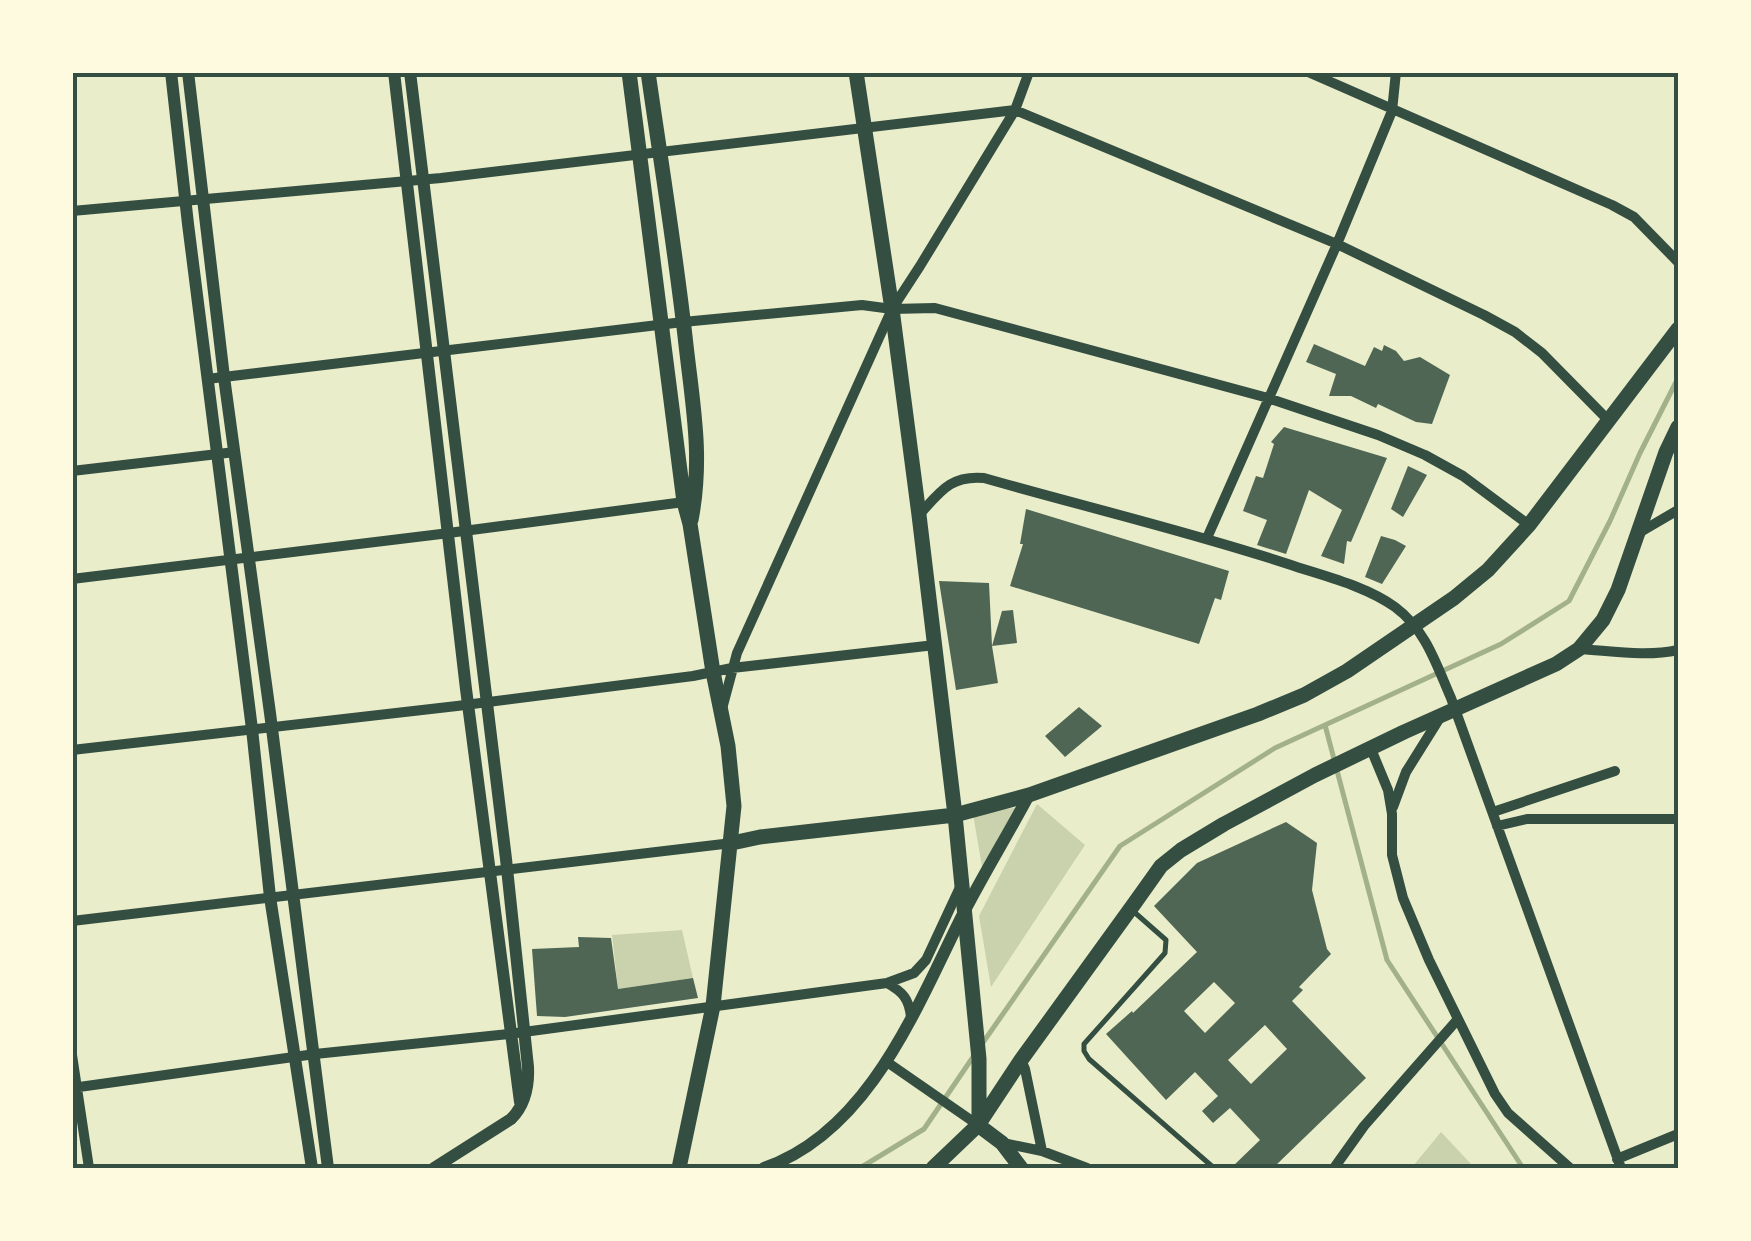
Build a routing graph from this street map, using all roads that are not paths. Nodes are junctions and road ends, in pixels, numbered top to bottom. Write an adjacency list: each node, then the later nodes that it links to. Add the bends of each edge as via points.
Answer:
1 (171, 72): 18 (street)
2 (188, 72): 19 (street)
3 (394, 72): 17 (street)
4 (410, 72): 16 (street)
5 (629, 72): 15 (main road)
6 (648, 72): 14 (main road)
7 (856, 72): 13 (main road)
8 (1029, 72): 11 (street)
9 (1308, 72): 12 (street)
10 (1396, 72): 12 (street)
11 (1015, 110): 13 (street); 21 (street); 23 (street)
12 (1392, 110): 21 (street); 22 (street, via 1612,205 1634,217)
13 (864, 128): 14 (street); 23 (main road)
14 (660, 153): 15 (street); 24 (main road)
15 (638, 156): 16 (street); 25 (main road)
16 (423, 180): 17 (street); 27 (street)
17 (407, 181): 19 (street); 28 (street)
18 (185, 201): 19 (street); 20 (street); 30 (street)
19 (204, 201): 29 (street)
20 (72, 211)
21 (1337, 244): 31 (street); 32 (street, via 1515,332)
22 (1678, 262)
23 (892, 309): 24 (street, via 862,305); 31 (street, via 935,308); 39 (main road); 53 (street)
24 (684, 322): 25 (street); 40 (main road, via 698,450)
25 (662, 325): 27 (street); 37 (main road)
26 (1678, 329): 32 (main road)
27 (445, 350): 28 (street); 42 (street)
28 (428, 352): 29 (street); 43 (street)
29 (224, 376): 30 (street); 34 (street)
30 (208, 379): 35 (street)
31 (1268, 398): 41 (street, via 1425,455); 45 (street)
32 (1608, 420): 41 (main road)
33 (1678, 427): 44 (main road)
34 (235, 452): 35 (street); 46 (street)
35 (217, 454): 36 (street); 47 (street)
36 (72, 471)
37 (684, 502): 40 (main road); 42 (street)
38 (1678, 510): 44 (street)
39 (919, 515): 45 (street, via 948,484 984,478); 50 (main road)
40 (690, 524): 54 (main road)
41 (1529, 525): 49 (main road, via 1488,570)
42 (466, 531): 43 (street); 55 (street)
43 (448, 533): 46 (street); 56 (street)
44 (1637, 534): 51 (main road, via 1618,590)
45 (1207, 538): 49 (street, via 1360,588)
46 (249, 557): 47 (street); 59 (street)
47 (231, 559): 48 (street); 60 (street)
48 (72, 579)
49 (1415, 626): 57 (street, via 1443,680); 64 (main road, via 1304,694)
50 (935, 645): 53 (street); 68 (main road)
51 (1579, 649): 52 (street); 57 (main road)
52 (1678, 650)
53 (732, 668): 54 (street); 58 (street)
54 (713, 672): 55 (street); 58 (main road)
55 (486, 702): 56 (street); 73 (street)
56 (468, 704): 59 (street); 74 (street)
57 (1448, 712): 62 (main road); 66 (street); 67 (street, via 1406,772)
58 (721, 713): 72 (main road, via 732,773)
59 (272, 727): 60 (street); 76 (street)
60 (252, 729): 61 (street); 77 (street)
61 (72, 750)
62 (1368, 750): 67 (street); 78 (main road, via 1181,850)
63 (1615, 771): 65 (street)
64 (1029, 795): 68 (main road); 79 (street)
65 (1520, 803): 66 (street); 69 (street)
66 (1492, 812): 71 (street)
67 (1392, 814): 84 (street, via 1392,855 1403,898)
68 (955, 815): 72 (main road); 75 (main road)
69 (1528, 819): 70 (street); 71 (street)
70 (1678, 819)
71 (1497, 826): 99 (street)
72 (732, 843): 73 (street); 82 (main road)
73 (508, 870): 74 (street); 85 (street)
74 (489, 872): 76 (street); 86 (street)
75 (962, 884): 79 (main road); 81 (street, via 926,960)
76 (294, 894): 77 (street); 87 (street)
77 (270, 896): 80 (street); 89 (street)
78 (1131, 909): 90 (main road); 110 (lane, via 1166,940 1165,952 1084,1051)
79 (964, 912): 83 (street); 95 (main road, via 979,1058)
80 (72, 922)
81 (888, 984): 82 (street); 83 (street, via 906,997)
82 (714, 1006): 85 (street); 94 (main road)
83 (911, 1017): 91 (street)
84 (1458, 1019): 111 (street); 112 (street, via 1508,1113)
85 (524, 1032): 86 (street); 93 (street, via 529,1084)
86 (509, 1034): 87 (street); 93 (street)
87 (315, 1054): 89 (street); 102 (street)
88 (72, 1055): 92 (street)
89 (296, 1056): 92 (street); 101 (street)
90 (1021, 1060): 95 (main road); 98 (street)
91 (887, 1062): 95 (street); 106 (street, via 820,1138)
92 (75, 1087): 100 (street)
93 (520, 1109): 103 (street)
94 (690, 1122): 104 (main road); 105 (main road)
95 (978, 1124): 97 (main road); 107 (main road)
96 (1678, 1134): 99 (street)
97 (1002, 1143): 98 (street); 108 (main road)
98 (1042, 1151): 109 (street)
99 (1619, 1164)
100 (89, 1168)
101 (312, 1168)
102 (328, 1168)
103 (434, 1168)
104 (667, 1168)
105 (679, 1168)
106 (764, 1168)
107 (933, 1168)
108 (1021, 1168)
109 (1088, 1168)
110 (1214, 1168)
111 (1334, 1168)
112 (1570, 1168)

